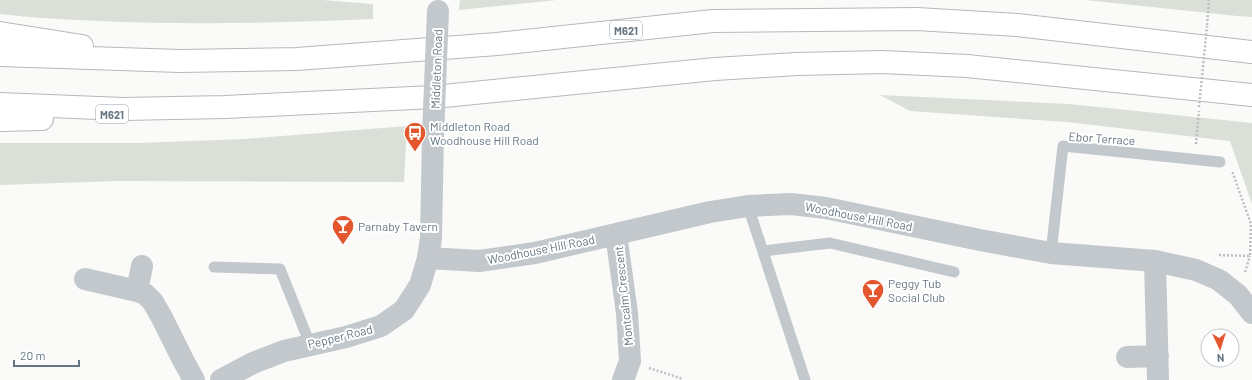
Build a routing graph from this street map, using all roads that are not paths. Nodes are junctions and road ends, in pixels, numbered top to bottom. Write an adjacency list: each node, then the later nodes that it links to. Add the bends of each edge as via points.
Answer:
1 (438, 5): 15 (street, Middleton Road, bridge, via 431,238)
2 (0, 33): 5 (highway, M621)
3 (1252, 52): 5 (highway, M621, via 1017,25 917,18 713,21 497,44 296,59)
4 (0, 55): 5 (highway, M621)
5 (160, 60)
6 (1252, 95): 8 (highway, M621, via 967,66 882,62 715,68 434,97)
7 (0, 104): 8 (highway, M621, via 123,109)
8 (225, 107): 9 (highway, M621)
9 (0, 120)
10 (1220, 162): 14 (lane, Ebor Terrace, via 1063,146)
11 (748, 206): 12 (street, Woodhouse Hill Road, via 710,212); 13 (lane); 14 (street, Woodhouse Hill Road, via 791,204 826,208)
12 (616, 234): 15 (street, Woodhouse Hill Road, via 479,261); 26 (street, Montcalm Crescent, via 627,313)
13 (763, 251): 19 (lane, via 830,243); 29 (lane)
14 (1051, 253): 16 (street, Woodhouse Hill Road)
15 (428, 258): 23 (street, Pepper Road, via 420,285 404,310 381,326 346,337)
16 (1155, 261): 22 (street, Woodhouse Hill Road, via 1196,270 1219,280 1238,295); 24 (street)
17 (142, 266): 21 (street)
18 (214, 267): 23 (lane, via 280,269)
19 (954, 272)
20 (85, 278): 21 (street)
21 (137, 290): 27 (street, via 146,294 153,302)
22 (1252, 313)
23 (310, 344): 28 (street, Pepper Road, via 253,363)
24 (1158, 356): 25 (street); 30 (street)
25 (1127, 357)
26 (626, 370)
27 (194, 380)
28 (221, 380)
29 (805, 380)
30 (1158, 380)

